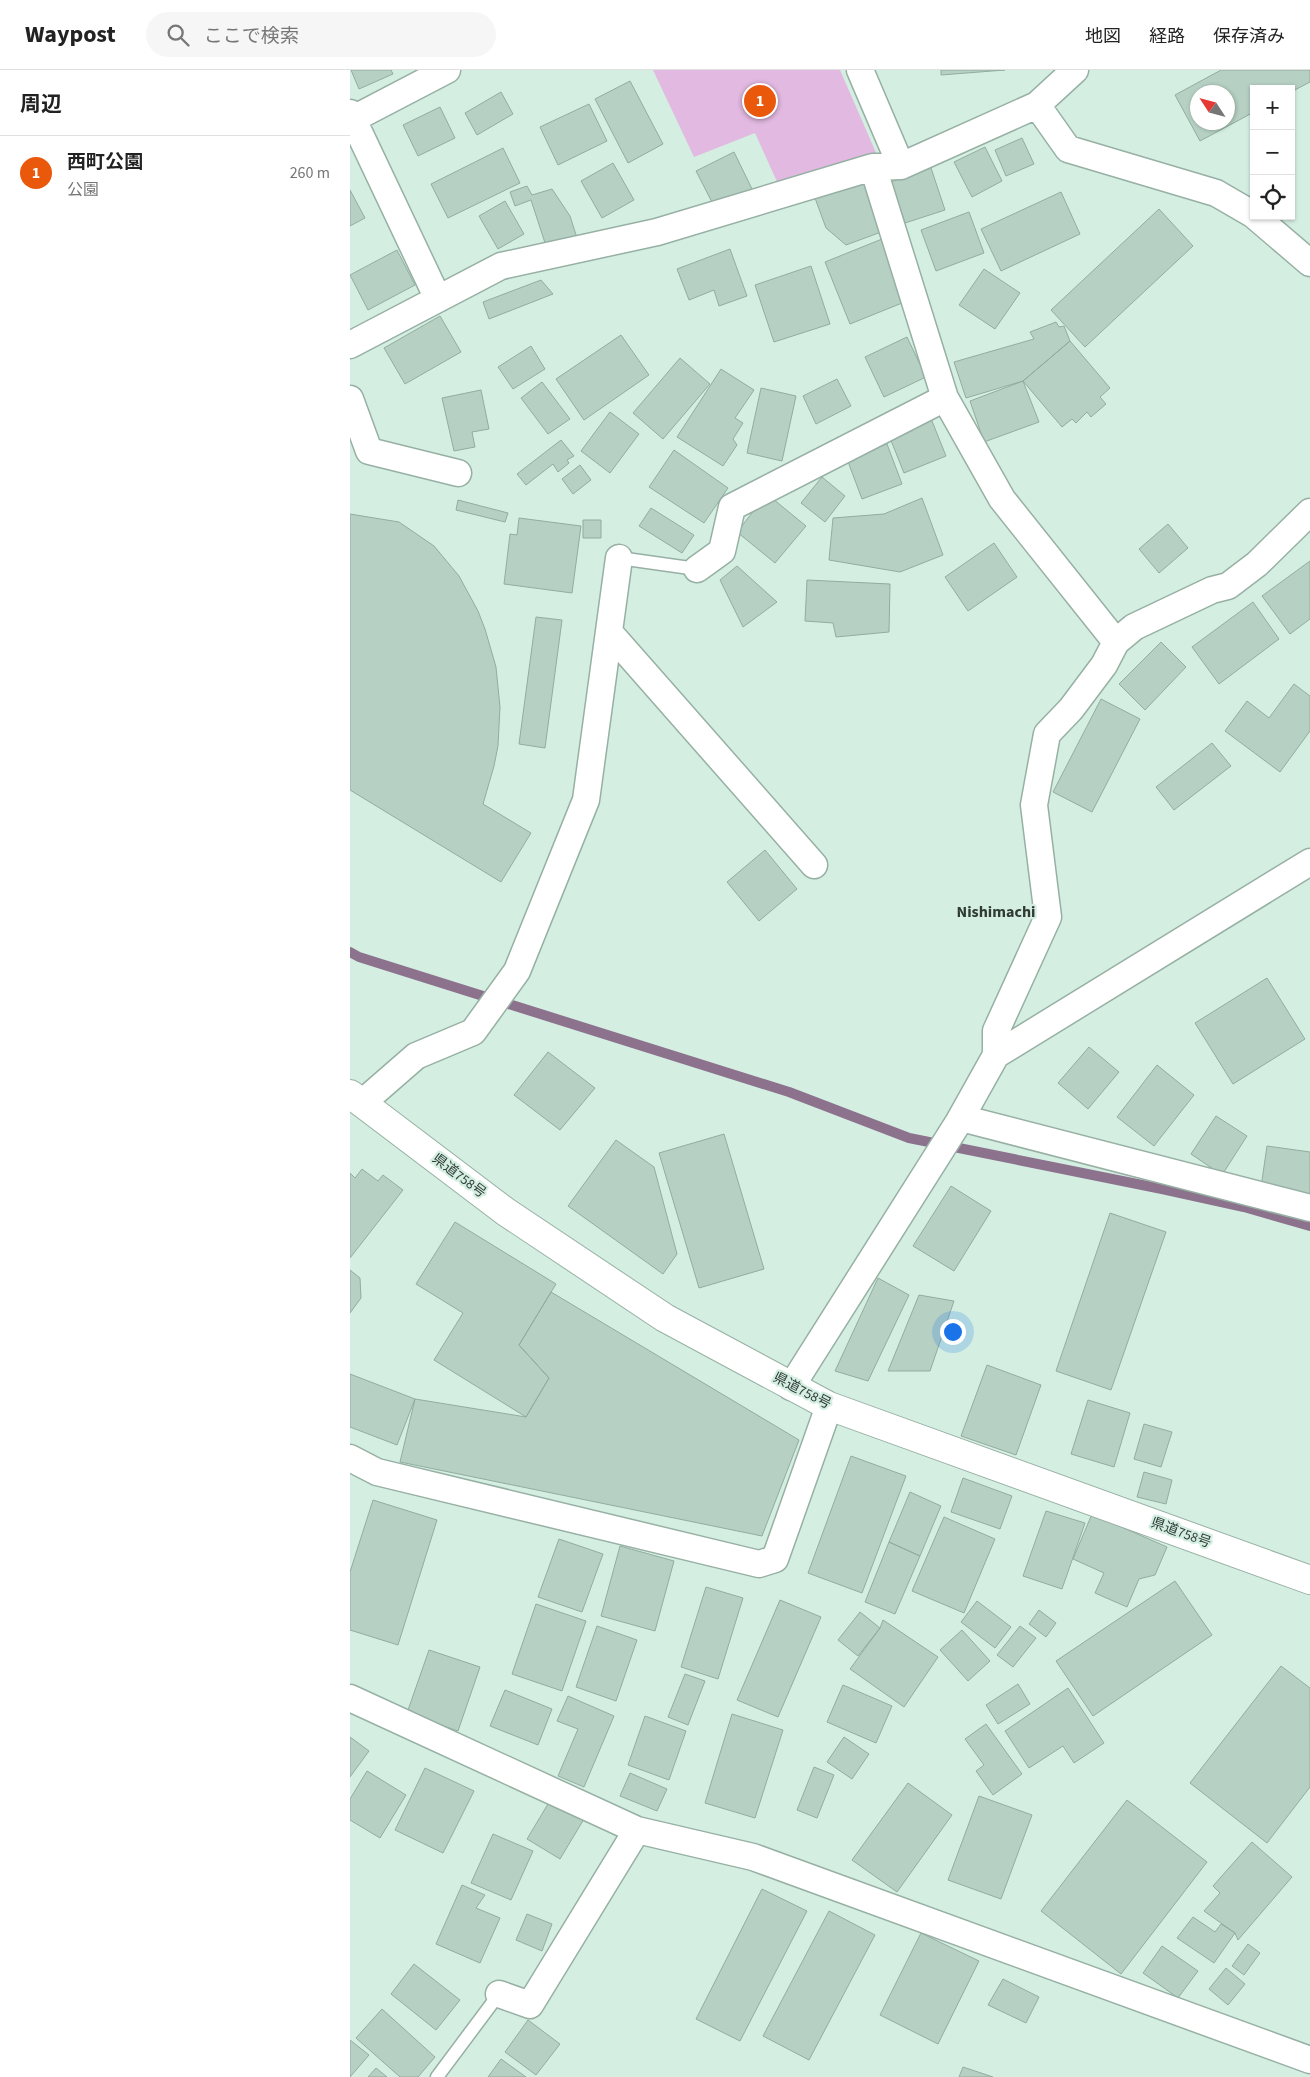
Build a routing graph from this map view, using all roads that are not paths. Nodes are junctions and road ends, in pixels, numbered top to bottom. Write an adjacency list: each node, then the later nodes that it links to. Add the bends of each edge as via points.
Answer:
1 (447, 70): 5 (street)
2 (860, 70): 6 (street)
3 (1075, 70): 4 (street)
4 (1037, 105): 6 (street); 8 (street, via 1068,149 1216,193)
5 (351, 116): 11 (street)
6 (901, 166): 7 (street)
7 (873, 167): 11 (street, via 657,232 502,266); 13 (street)
8 (1250, 214)
9 (1259, 220): 10 (street)
10 (1310, 263)
11 (438, 300): 12 (street)
12 (350, 345)
13 (945, 398): 18 (street, via 732,507 722,551); 20 (street, via 1002,499)
14 (350, 399): 15 (street, via 369,452)
15 (458, 473)
16 (1310, 512): 20 (street, via 1257,564 1228,586 1212,590 1134,627)
17 (619, 558): 18 (lane); 19 (street)
18 (697, 569)
19 (609, 632): 22 (street); 24 (street, via 586,800 517,971 473,1032 416,1056)
20 (1116, 642): 23 (street, via 1104,665 1071,709 1046,734 1034,805 1048,917 996,1031)
21 (1310, 862): 23 (street)
22 (814, 865)
23 (996, 1055): 25 (street)
24 (356, 1098): 27 (main road, 県道758号, via 506,1212 665,1318)
25 (959, 1121): 26 (street); 27 (street)
26 (1310, 1208)
27 (791, 1387): 28 (main road, 県道758号)
28 (829, 1406): 29 (street, via 775,1559 759,1564 377,1472); 30 (main road, 県道758号)
29 (350, 1458)
30 (1310, 1580)
31 (350, 1698): 32 (street)
32 (637, 1830): 33 (street, via 530,2005); 34 (street, via 753,1857)
33 (499, 1994): 35 (lane)
34 (1310, 2060)
35 (437, 2077)

